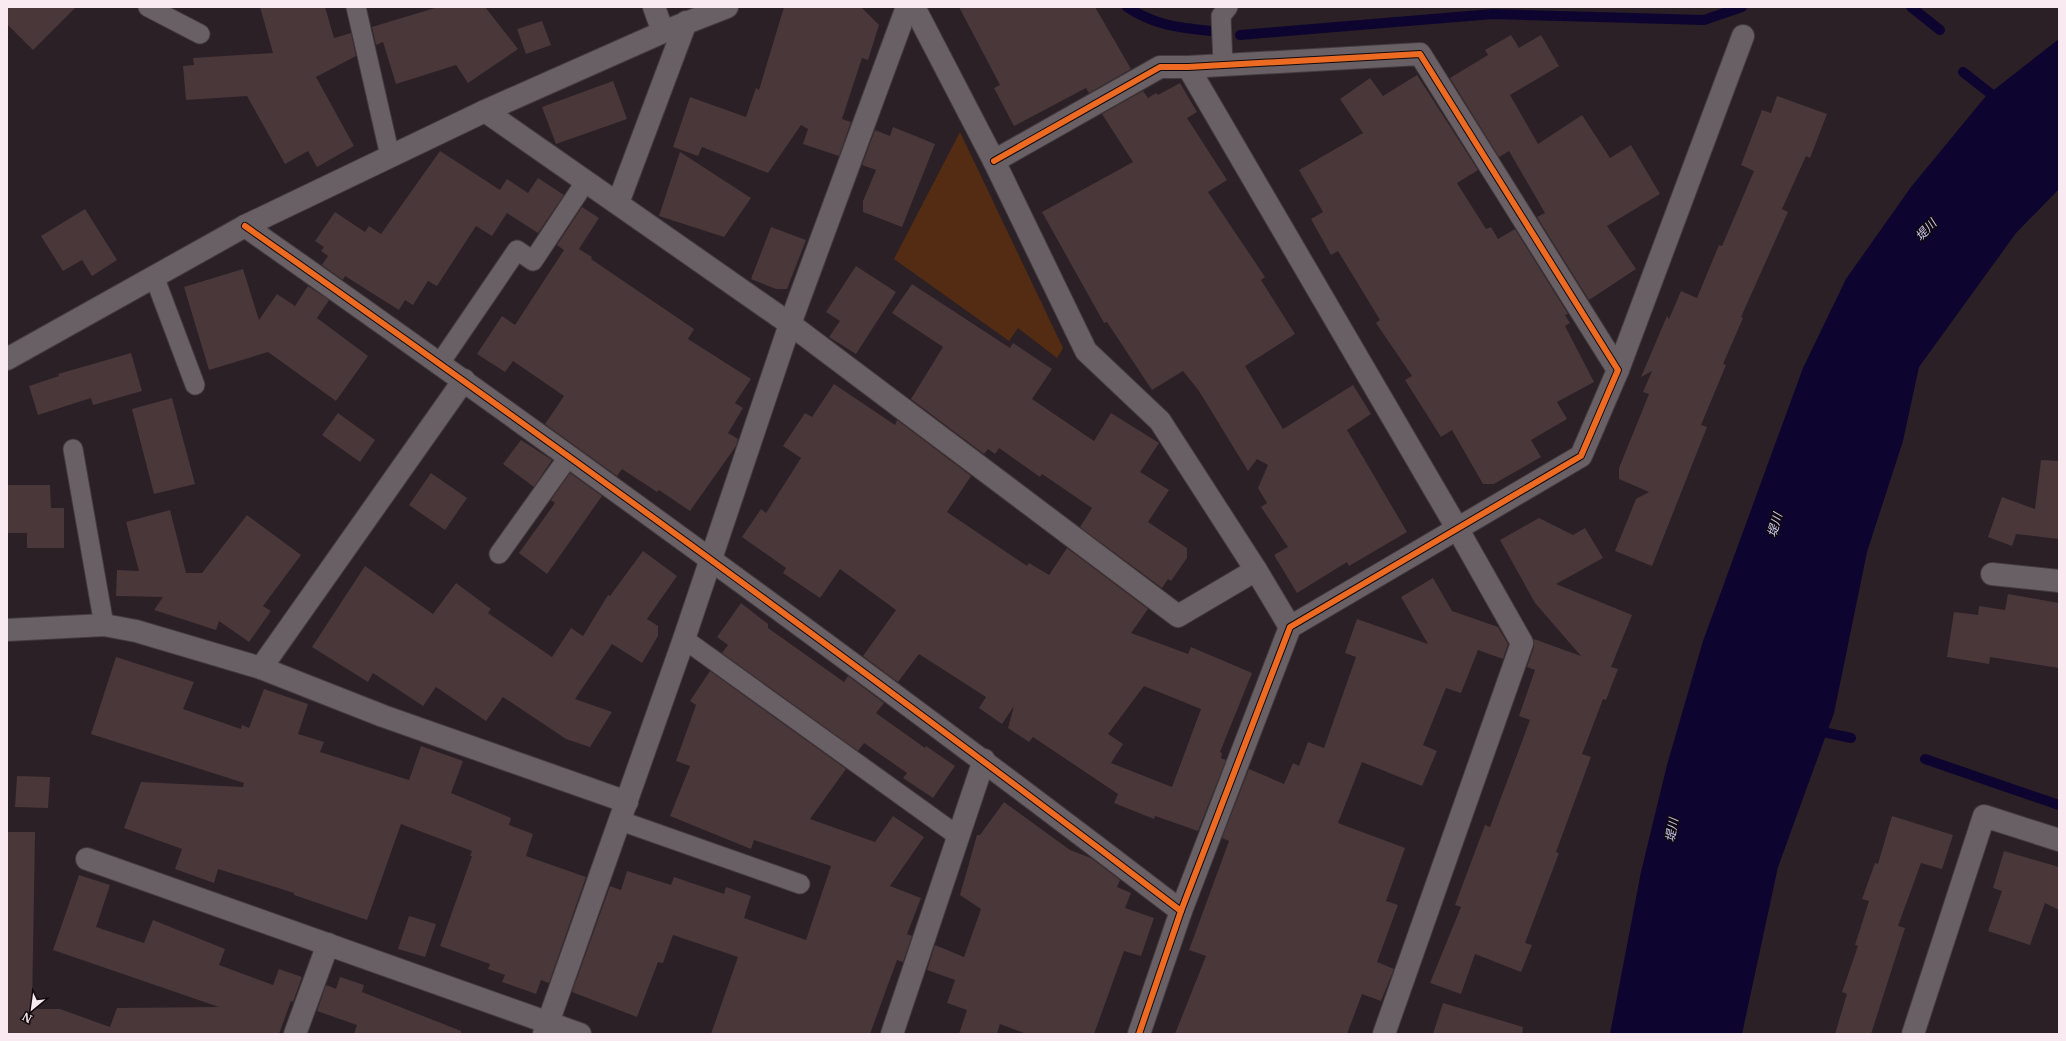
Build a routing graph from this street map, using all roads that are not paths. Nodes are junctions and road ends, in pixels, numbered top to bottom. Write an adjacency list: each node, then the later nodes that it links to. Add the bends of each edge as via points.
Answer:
1 (148, 7): 10 (lane)
2 (356, 7): 15 (lane)
3 (654, 7): 9 (street)
4 (727, 7): 8 (street)
5 (907, 7): 21 (street)
6 (914, 7): 16 (street)
7 (1228, 7): 12 (lane, via 1221,16)
8 (686, 22): 9 (street); 18 (street)
9 (663, 32): 14 (street)
10 (200, 34)
11 (1743, 36): 24 (street)
12 (1223, 66): 13 (street); 24 (street, via 1420,54)
13 (1188, 68): 16 (street, via 1160,67); 29 (street)
14 (485, 111): 15 (street); 17 (street)
15 (390, 156): 19 (street)
16 (994, 161): 32 (street, via 1086,351 1160,421)
17 (586, 182): 18 (street); 23 (lane, via 533,261 517,250)
18 (618, 203): 21 (street)
19 (246, 226): 20 (street); 23 (street)
20 (154, 276): 22 (street); 26 (lane)
21 (790, 324): 31 (street); 32 (street, via 1178,616)
22 (7, 359)
23 (440, 363): 25 (street)
24 (1618, 370): 29 (street, via 1581,456)
25 (464, 380): 28 (street); 39 (street)
26 (195, 385)
27 (73, 449): 35 (lane)
28 (569, 456): 30 (lane); 31 (street)
29 (1457, 528): 36 (street); 53 (street, via 1522,643)
30 (499, 554)
31 (711, 558): 38 (street); 40 (street)
32 (1256, 570): 36 (street)
33 (1992, 574): 34 (street)
34 (2059, 581)
35 (104, 625): 37 (street); 39 (street, via 136,631)
36 (1290, 627): 46 (street)
37 (7, 630)
38 (684, 639): 41 (street); 42 (lane)
39 (261, 668): 41 (street)
40 (984, 760): 42 (street); 46 (street)
41 (624, 811): 45 (lane); 48 (street)
42 (958, 836): 51 (street)
43 (2059, 840): 54 (street, via 1984,816)
44 (87, 859): 47 (street)
45 (800, 884)
46 (1181, 911): 52 (street)
47 (328, 944): 48 (street); 49 (street)
48 (546, 1028): 50 (street)
49 (295, 1034)
50 (580, 1034)
51 (892, 1034)
52 (1139, 1034)
53 (1384, 1034)
54 (1913, 1034)

